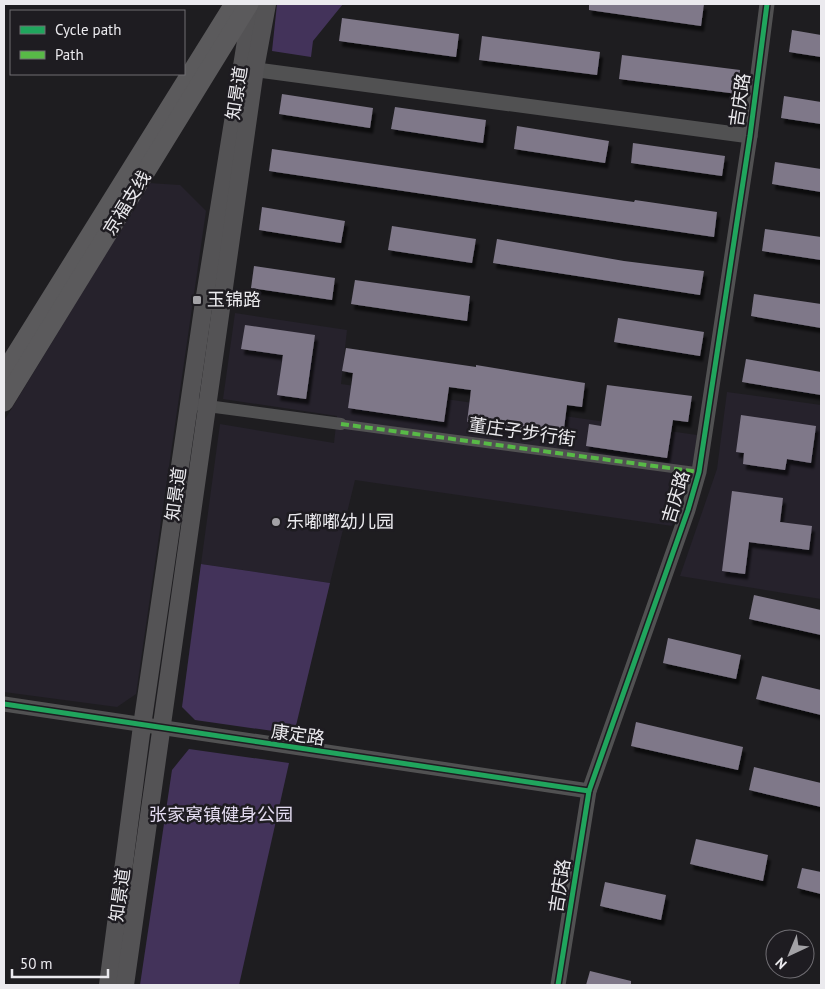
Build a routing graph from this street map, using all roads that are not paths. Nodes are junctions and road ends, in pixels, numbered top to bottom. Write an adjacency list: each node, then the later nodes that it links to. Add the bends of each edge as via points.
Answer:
1 (234, 4): 8 (main road, 京福支线)
2 (249, 4): 9 (main road, 京福支线)
3 (252, 4): 6 (main road, 知景道)
4 (267, 4): 6 (main road, 知景道)
5 (767, 4): 7 (street, 吉庆路)
6 (248, 69): 7 (street); 10 (main road, 知景道)
7 (750, 136): 12 (street, 吉庆路)
8 (4, 372)
9 (4, 402)
10 (199, 405): 11 (street); 14 (main road, 知景道); 15 (main road, 知景道)
11 (341, 424): 12 (street, 董庄子步行街)
12 (699, 472): 16 (street, 吉庆路)
13 (4, 704): 14 (street, 康定路)
14 (142, 726): 15 (street, 康定路); 17 (main road, 知景道)
15 (160, 728): 16 (street, 康定路); 18 (main road, 知景道)
16 (589, 791): 19 (street, 吉庆路)
17 (108, 985)
18 (125, 985)
19 (558, 985)

